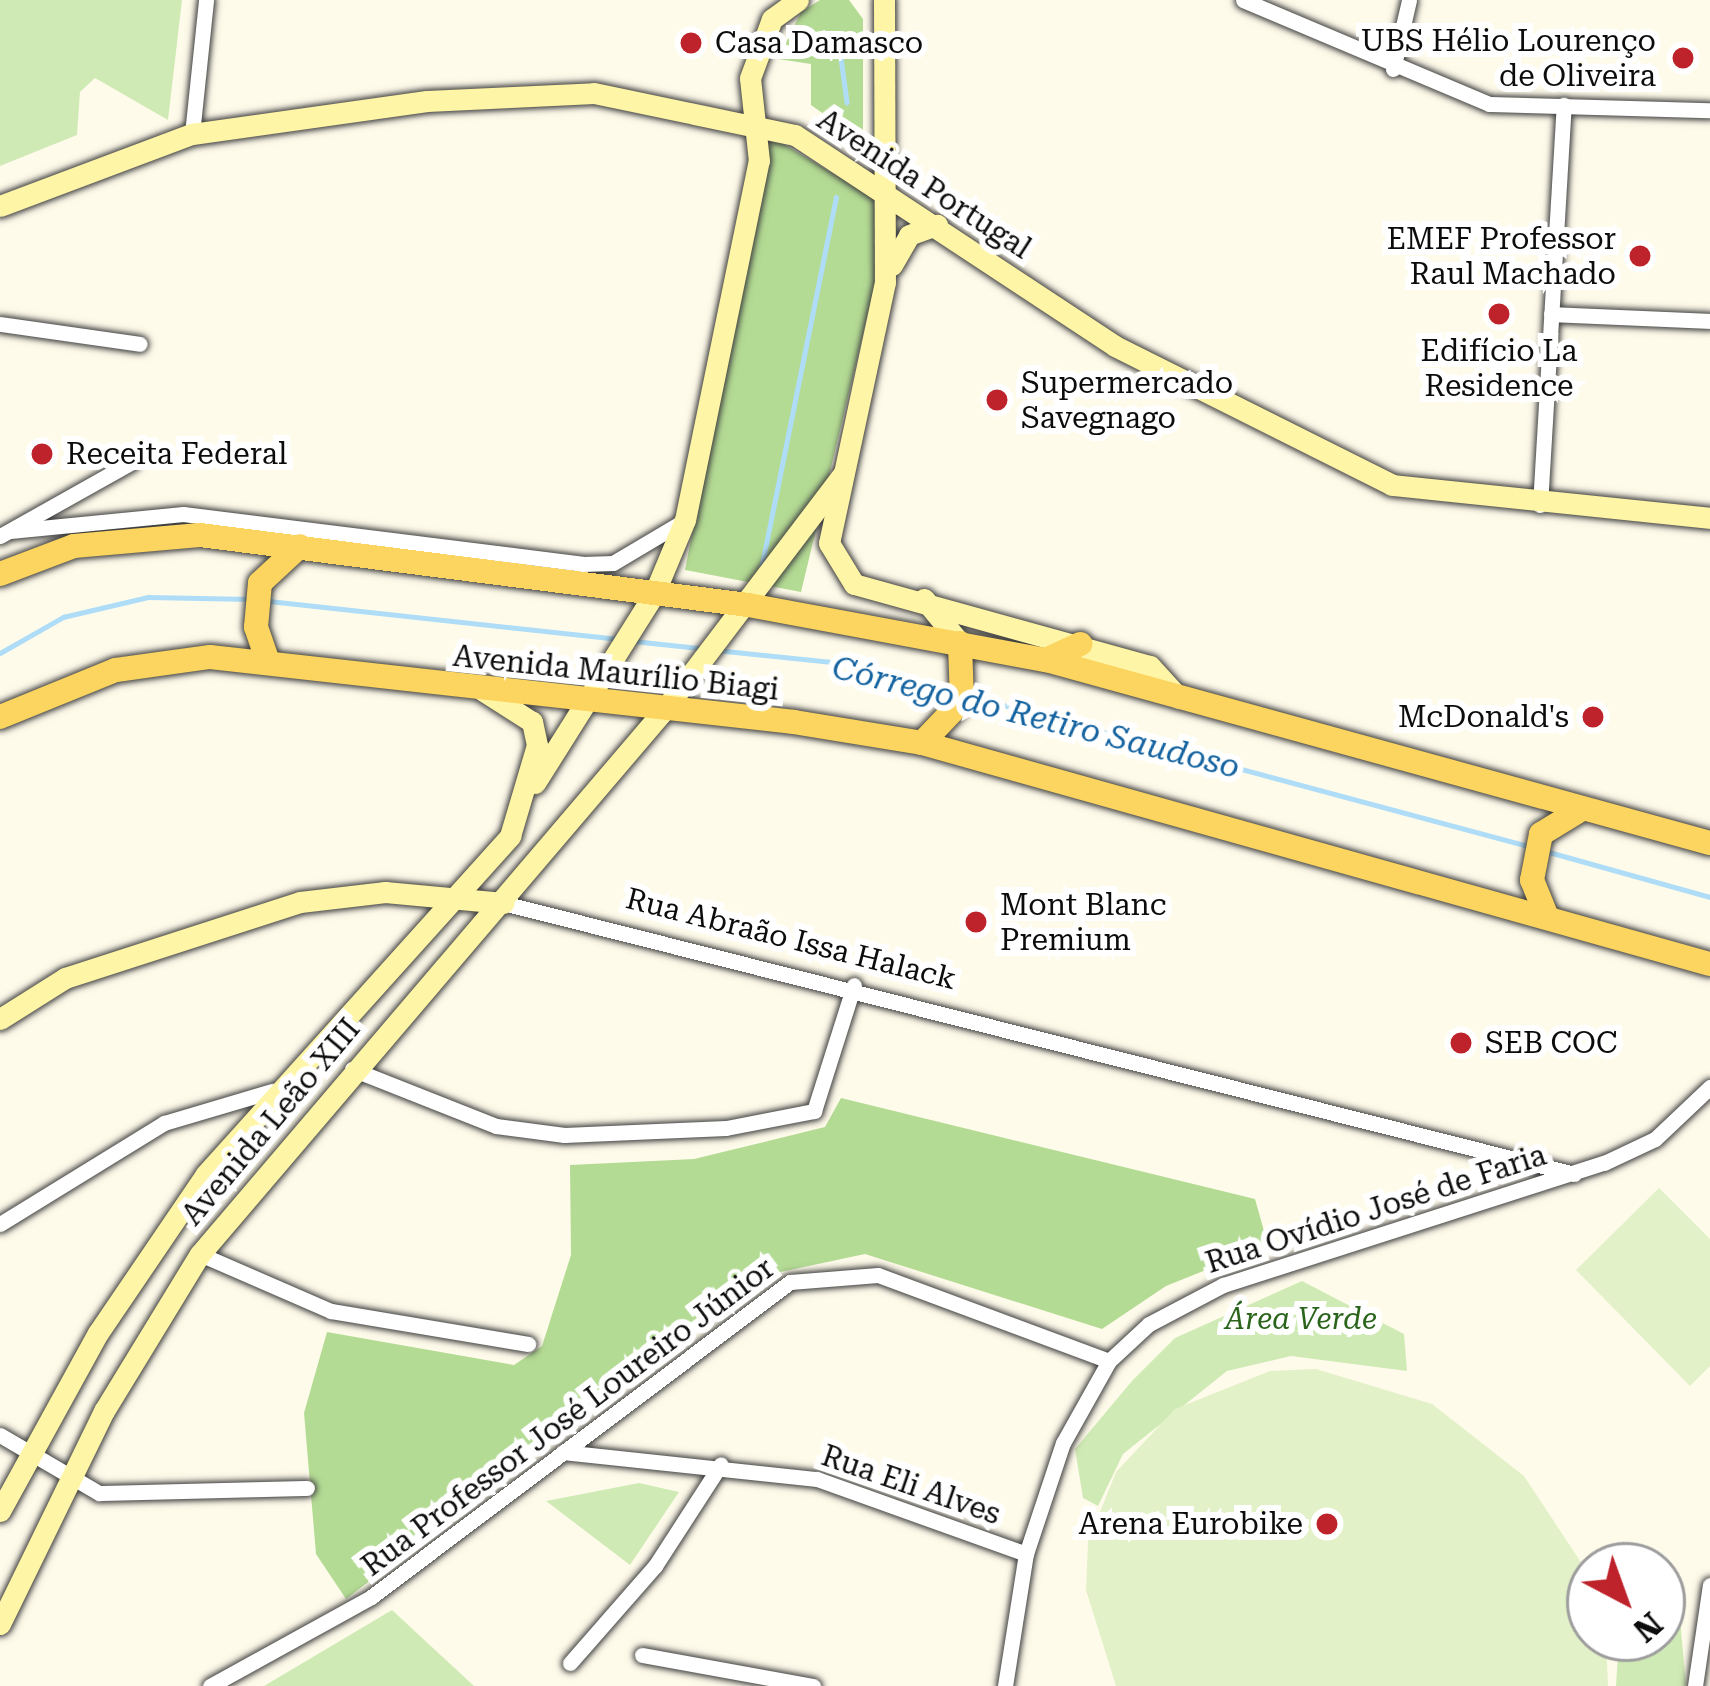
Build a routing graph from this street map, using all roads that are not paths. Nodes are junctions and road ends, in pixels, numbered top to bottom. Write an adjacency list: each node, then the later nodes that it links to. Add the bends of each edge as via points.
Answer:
1 (206, 0): 11 (street)
2 (798, 0): 10 (main road, via 772,19 750,77)
3 (866, 0): 6 (main road)
4 (1243, 0): 7 (street)
5 (1409, 0): 7 (street)
6 (884, 11): 12 (main road)
7 (1393, 69): 8 (street, via 1489,104)
8 (1564, 105): 9 (street); 16 (street)
9 (1710, 110)
10 (760, 124): 11 (main road, Avenida Portugal, via 543,89); 12 (main road, Avenida Portugal); 24 (main road)
11 (192, 134): 13 (main road, Avenida Portugal)
12 (886, 190): 14 (main road, Avenida Portugal); 15 (main road)
13 (0, 206)
14 (937, 225): 15 (main road, via 909,235); 22 (main road, Avenida Portugal, via 1115,346 1392,485)
15 (885, 282): 21 (main road)
16 (1551, 314): 17 (street); 22 (street)
17 (1710, 321)
18 (0, 324): 19 (street)
19 (140, 344)
20 (132, 462): 25 (street)
21 (843, 473): 32 (main road, via 829,543 844,576); 33 (main road, Avenida Leão XIII)
22 (1540, 508): 23 (main road, Avenida Portugal)
23 (1710, 518)
24 (685, 520): 28 (street, via 642,550); 31 (main road)
25 (5, 534): 27 (street, via 183,514)
26 (300, 546): 29 (main road); 30 (main road, via 127,538); 36 (main road, via 260,583 256,627)
27 (491, 553): 28 (street); 29 (main road)
28 (587, 563): 31 (street)
29 (455, 566): 31 (main road)
30 (0, 574)
31 (654, 594): 33 (main road); 40 (main road)
32 (924, 599): 34 (main road); 35 (main road)
33 (748, 604): 34 (main road); 41 (main road, Avenida Leão XIII)
34 (960, 643): 37 (main road); 43 (main road, via 965,681 953,719)
35 (1081, 644): 37 (main road); 39 (main road, via 1150,665)
36 (267, 659): 38 (main road, Avenida Maurílio Biagi); 42 (main road, Avenida Maurílio Biagi, via 116,670)
37 (1046, 660): 39 (main road)
38 (482, 690): 40 (main road, Avenida Maurílio Biagi); 44 (main road, Avenida Leão XIII, via 532,722)
39 (1178, 698): 45 (main road)
40 (582, 702): 41 (main road, Avenida Maurílio Biagi); 44 (main road)
41 (664, 710): 43 (main road, Avenida Maurílio Biagi); 48 (main road, Avenida Leão XIII)
42 (0, 717)
43 (922, 743): 49 (main road, Avenida Maurílio Biagi)
44 (532, 789): 47 (main road, Avenida Leão XIII, via 510,836)
45 (1582, 809): 46 (main road); 49 (main road, via 1541,834 1532,880)
46 (1710, 843)
47 (456, 896): 48 (main road, Rua Abraão Issa Halack); 52 (main road, Rua Abraão Issa Halack, via 300,902 198,928 64,978); 55 (main road, Avenida Leão XIII)
48 (502, 903): 51 (street, Rua Abraão Issa Halack); 53 (main road, Avenida Leão XIII)
49 (1547, 917): 50 (main road, Avenida Maurílio Biagi)
50 (1710, 964)
51 (854, 985): 53 (street, via 814,1112 655,1136 564,1135 437,1110); 56 (street, Rua Abraão Issa Halack)
52 (0, 1019)
53 (351, 1068): 58 (main road, Avenida Leão XIII)
54 (1710, 1088): 56 (street, Rua Ovídio José de Faria, via 1655,1139)
55 (272, 1091): 57 (street, via 164,1123); 62 (main road, Avenida Leão XIII, via 150,1250)
56 (1574, 1174): 60 (street, Rua Ovídio José de Faria, via 1223,1285)
57 (0, 1224)
58 (200, 1254): 59 (street, via 331,1311); 65 (main road, Avenida Leão XIII)
59 (528, 1344)
60 (1108, 1361): 63 (street, Rua Professor José Loureiro Júnior, via 878,1275 822,1273 790,1282); 68 (street, Rua Ovídio José de Faria, via 1063,1443)
61 (0, 1435): 62 (street)
62 (28, 1449): 65 (street); 67 (main road, Avenida Leão XIII)
63 (562, 1452): 64 (street, Rua Eli Alves); 73 (street, Rua Professor José Loureiro Júnior, via 371,1597)
64 (721, 1464): 68 (street, Rua Eli Alves, via 817,1479); 72 (street, via 656,1566)
65 (70, 1476): 66 (street, via 125,1497); 70 (main road, Avenida Leão XIII)
66 (308, 1488)
67 (0, 1511)
68 (1026, 1554): 75 (street, Rua Ovídio José de Faria)
69 (1707, 1591): 76 (street)
70 (0, 1624)
71 (642, 1655): 74 (street)
72 (570, 1663)
73 (210, 1686)
74 (813, 1686)
75 (1005, 1686)
76 (1695, 1686)

